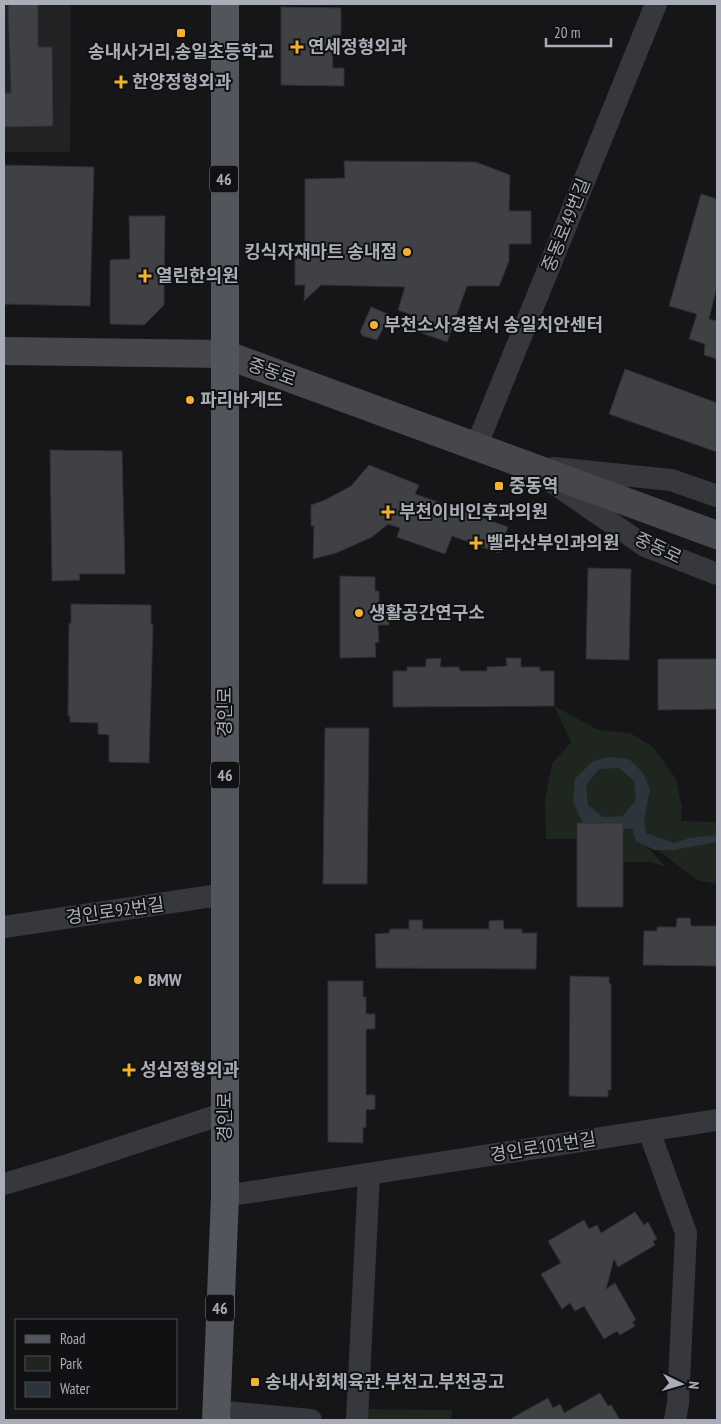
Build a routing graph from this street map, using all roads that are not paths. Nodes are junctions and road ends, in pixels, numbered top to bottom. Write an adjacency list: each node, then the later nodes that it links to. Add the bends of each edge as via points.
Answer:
1 (225, 4): 4 (main road, 경인로 / 46)
2 (656, 4): 5 (street, 중동로49번길)
3 (4, 351): 4 (street, 중동로)
4 (224, 354): 5 (street, 중동로); 10 (main road, 경인로 / 46)
5 (476, 447): 6 (street, 중동로)
6 (528, 466): 7 (street, 중동로, via 671,480); 8 (street, 중동로); 9 (street, 중동로, via 645,546)
7 (717, 496)
8 (717, 535)
9 (717, 574)
10 (226, 894): 11 (street, 경인로92번길); 12 (main road, 경인로 / 46)
11 (4, 927)
12 (225, 1113): 16 (street); 17 (main road, 경인로 / 46)
13 (717, 1120): 14 (street, 경인로101번길)
14 (649, 1131): 15 (street, 경인로101번길); 21 (street, via 686,1233)
15 (369, 1174): 17 (street, 경인로101번길); 20 (street)
16 (4, 1184)
17 (225, 1196): 18 (main road, 경인로 / 46)
18 (216, 1416): 19 (street)
19 (311, 1420)
20 (357, 1420)
21 (675, 1420)

